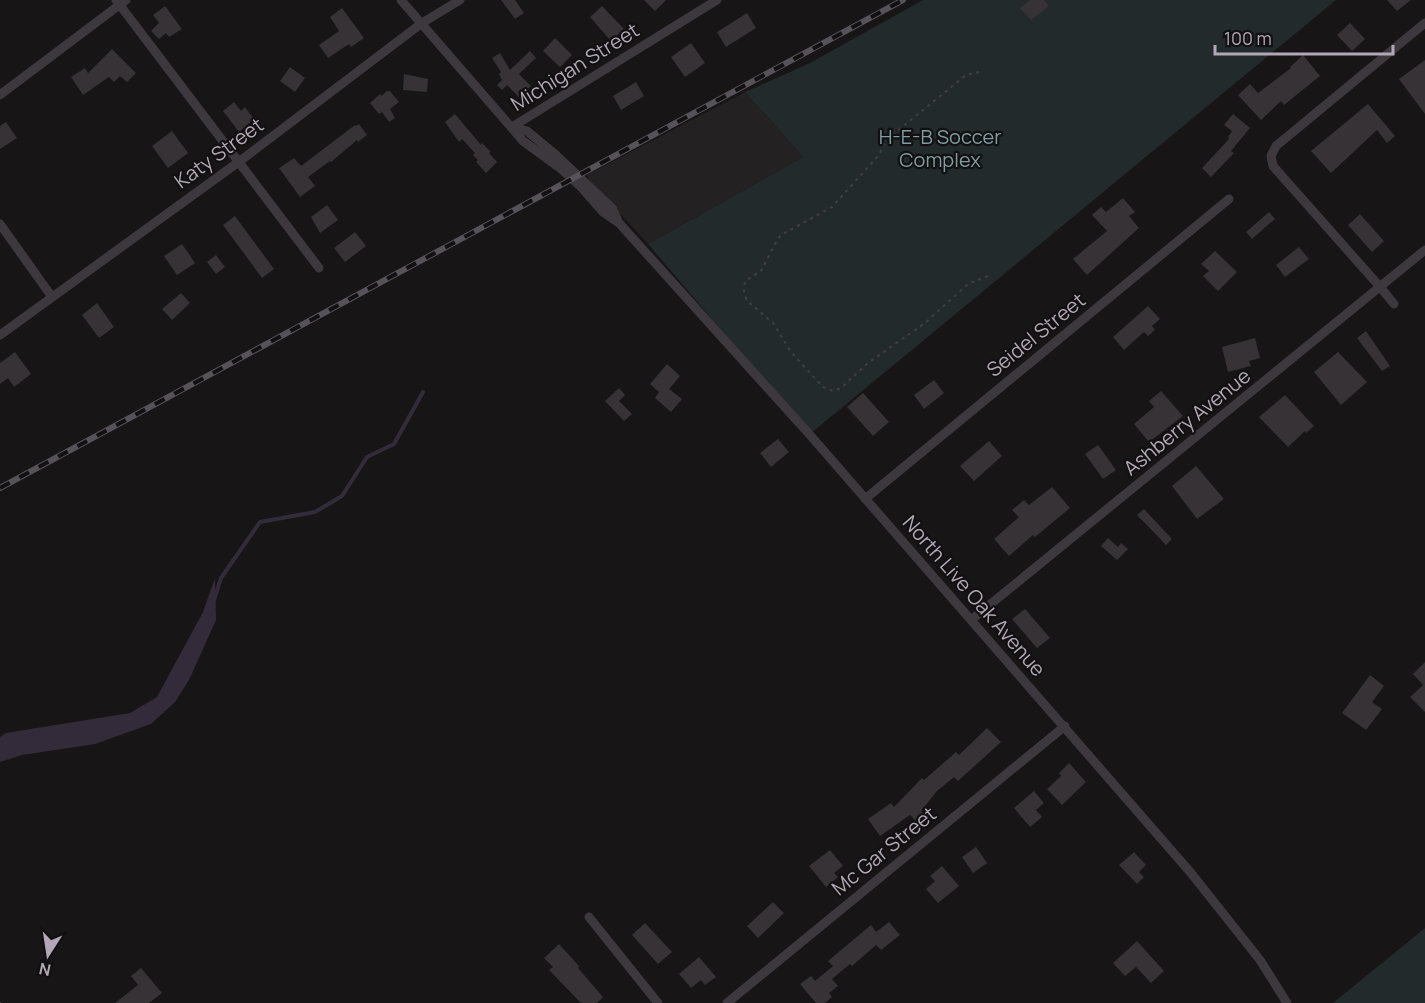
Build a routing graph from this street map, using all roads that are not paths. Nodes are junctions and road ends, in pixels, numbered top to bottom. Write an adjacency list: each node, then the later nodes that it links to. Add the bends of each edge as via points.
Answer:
1 (401, 0): 5 (street, North Live Oak Avenue)
2 (460, 0): 5 (street, Katy Street)
3 (717, 0): 8 (street, Michigan Street)
4 (121, 2): 7 (street); 9 (street)
5 (422, 23): 8 (street, North Live Oak Avenue); 9 (street, Katy Street)
6 (1425, 23): 14 (street, via 1276,146 1271,156 1273,166)
7 (0, 95)
8 (512, 127): 18 (street, North Live Oak Avenue, via 527,131 612,208 619,223)
9 (240, 161): 13 (street); 15 (street, Katy Street)
10 (1229, 199): 18 (street, Seidel Street)
11 (0, 224): 15 (street)
12 (1425, 250): 14 (street, Ashberry Avenue)
13 (319, 268)
14 (1382, 288): 16 (street); 19 (street, Ashberry Avenue)
15 (52, 297): 17 (street, Katy Street)
16 (1394, 304)
17 (0, 335)
18 (865, 499): 19 (street, North Live Oak Avenue)
19 (971, 620): 20 (street, North Live Oak Avenue)
20 (1065, 726): 23 (street, Mc Gar Street); 24 (street, North Live Oak Avenue, via 1191,873 1260,960)
21 (589, 917): 22 (street)
22 (658, 1003)
23 (727, 1003)
24 (1287, 1003)

